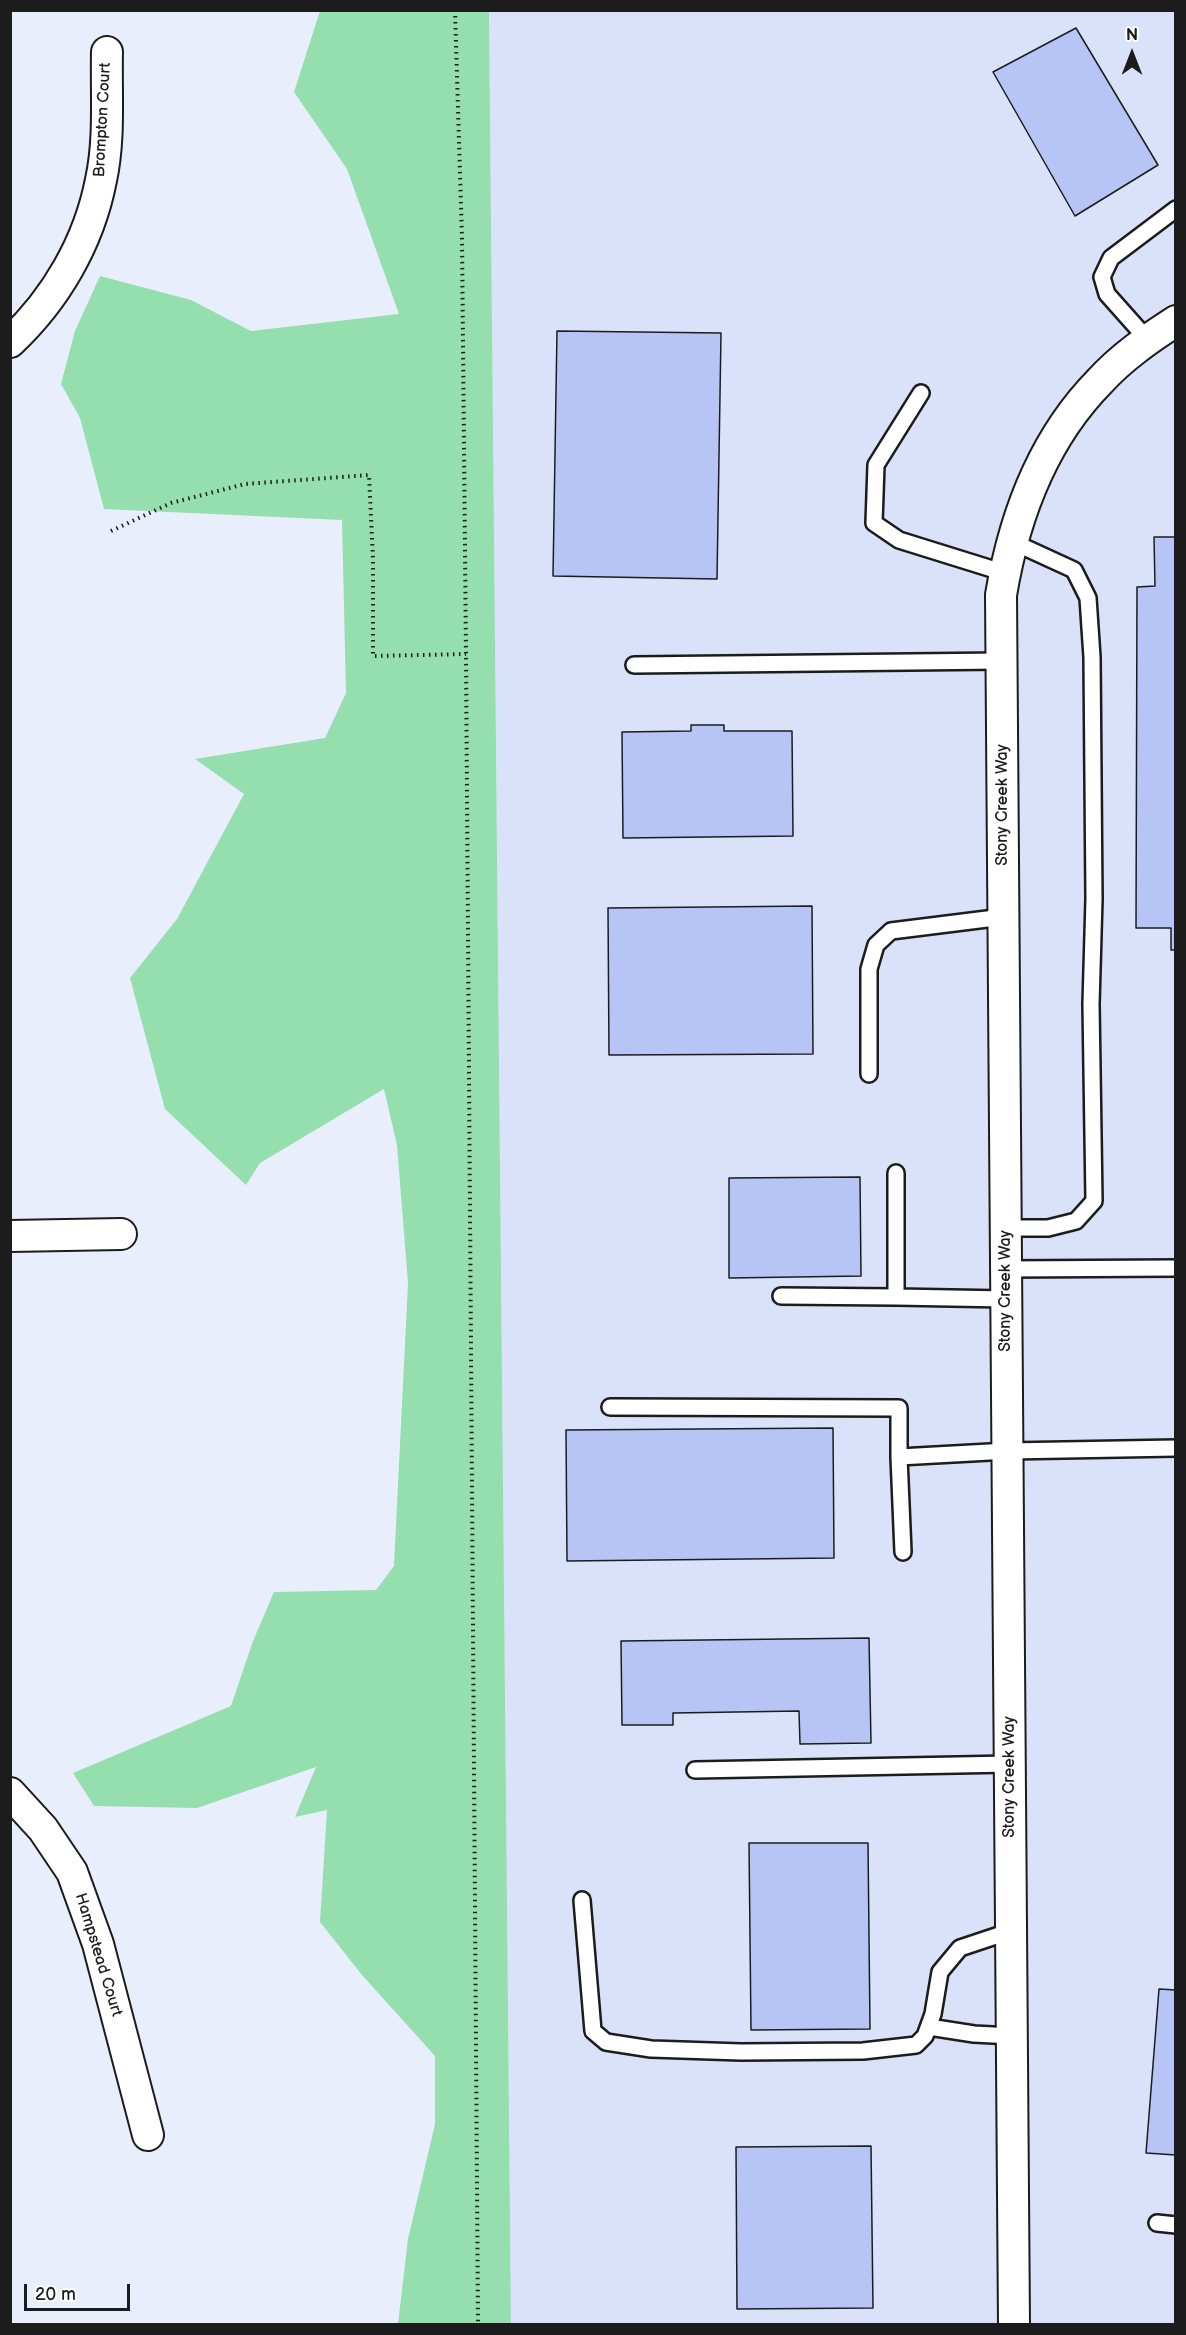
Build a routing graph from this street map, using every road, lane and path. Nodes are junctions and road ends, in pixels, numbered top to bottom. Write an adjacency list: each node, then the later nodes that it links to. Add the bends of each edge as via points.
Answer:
1 (455, 10): 11 (path, via 462,238)
2 (107, 52): 6 (street, Brompton Court, via 101,180 84,236 62,281)
3 (1176, 209): 5 (lane, via 1111,258 1102,277 1107,294)
4 (1176, 321): 5 (street, Stony Creek Way)
5 (1147, 339): 9 (street, Stony Creek Way, via 1098,382 1057,435 1040,466)
6 (10, 342)
7 (921, 393): 10 (lane, via 876,465 874,524 899,540)
8 (111, 531): 11 (path, via 171,503 245,484 369,475 373,656)
9 (1012, 542): 10 (street, Stony Creek Way); 17 (lane, via 1074,570 1088,598 1092,657 1094,1202 1076,1221 1048,1228)
10 (1005, 573): 12 (street, Stony Creek Way, via 1001,595)
11 (466, 654): 40 (path)
12 (1002, 661): 13 (lane); 14 (street, Stony Creek Way)
13 (634, 665)
14 (1003, 917): 15 (lane, via 891,931 876,945 869,969); 17 (street, Stony Creek Way)
15 (869, 1074)
16 (896, 1173): 23 (lane)
17 (1006, 1228): 21 (street, Stony Creek Way)
18 (121, 1234): 19 (street)
19 (10, 1236)
20 (1176, 1268): 21 (lane)
21 (1006, 1269): 24 (street, Stony Creek Way)
22 (781, 1296): 23 (lane)
23 (896, 1297): 24 (lane)
24 (1006, 1299): 27 (street, Stony Creek Way)
25 (610, 1407): 28 (lane, via 899,1407)
26 (1176, 1448): 27 (lane)
27 (1008, 1451): 28 (lane); 30 (street, Stony Creek Way)
28 (899, 1457): 29 (lane)
29 (903, 1552)
30 (1010, 1764): 31 (lane); 34 (street, Stony Creek Way)
31 (695, 1770)
32 (10, 1793): 37 (street, Hampstead Court, via 43,1829 72,1872 98,1944)
33 (582, 1900): 35 (lane, via 593,2031 606,2042 651,2049 708,2051 863,2050 916,2045)
34 (1011, 1931): 35 (lane, via 960,1948 940,1972); 36 (street, Stony Creek Way)
35 (928, 2027): 36 (lane)
36 (1012, 2036): 41 (street, Stony Creek Way)
37 (148, 2135)
38 (1157, 2223): 39 (lane)
39 (1176, 2225)
40 (478, 2325)
41 (1014, 2325)

